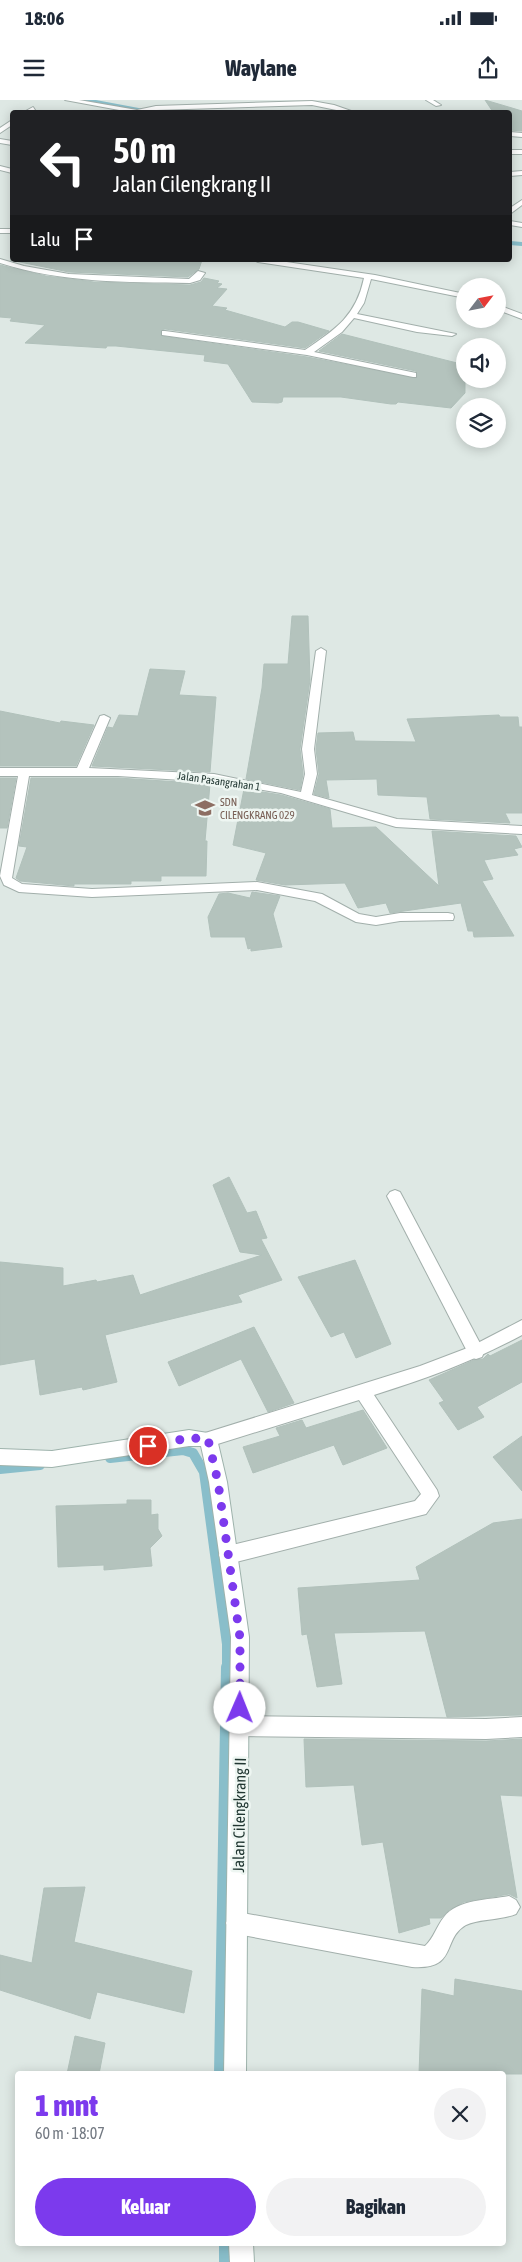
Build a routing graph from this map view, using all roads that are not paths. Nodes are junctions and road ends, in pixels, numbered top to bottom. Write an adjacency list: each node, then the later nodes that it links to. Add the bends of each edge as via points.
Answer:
1 (68, 100): 8 (street)
2 (104, 100): 7 (street)
3 (429, 100): 6 (street)
4 (284, 102): 5 (street); 11 (street, via 312,103)
5 (229, 103): 7 (street)
6 (438, 105)
7 (151, 109): 9 (street); 10 (street)
8 (126, 110)
9 (146, 110)
10 (154, 110)
11 (345, 110)
12 (516, 173): 13 (street)
13 (522, 181)
14 (522, 202): 15 (street)
15 (512, 210)
16 (0, 261): 18 (street, via 16,268 103,278 190,281)
17 (272, 262): 19 (street)
18 (201, 273)
19 (368, 276): 20 (street); 22 (street, via 366,290)
20 (456, 294)
21 (506, 310): 23 (street)
22 (354, 316): 25 (street); 26 (street)
23 (522, 317)
24 (165, 333): 26 (street)
25 (452, 334)
26 (307, 353): 27 (street)
27 (413, 375)
28 (321, 651): 33 (street, via 308,749 311,774)
29 (104, 718): 30 (street)
30 (82, 771): 32 (street, Jalan Pasangrahan 1); 33 (street, Jalan Pasangrahan 1, via 214,778)
31 (0, 772): 32 (street, Jalan Pasangrahan 1)
32 (24, 772): 35 (street, via 6,878 19,888 92,893 258,886 318,897 356,918 376,921 400,917)
33 (306, 797): 34 (street, Jalan Pasangrahan 1, via 396,823)
34 (522, 830)
35 (448, 917)
36 (395, 1196): 38 (street)
37 (522, 1327): 38 (street)
38 (476, 1352): 39 (street)
39 (362, 1391): 40 (street); 42 (street, via 428,1490 427,1502 420,1508)
40 (208, 1439): 41 (street, via 189,1438 52,1459); 42 (street, Jalan Cilengkrang II)
41 (0, 1457)
42 (228, 1554): 43 (street, Jalan Cilengkrang II, via 240,1638)
43 (240, 1726): 44 (street); 46 (street, Jalan Cilengkrang II)
44 (522, 1727)
45 (509, 1907): 46 (street, via 462,1915 451,1925 438,1949 428,1957)
46 (237, 1923): 47 (street, Jalan Cilengkrang II)
47 (235, 2071)
48 (241, 2246): 49 (street)
49 (242, 2262)

